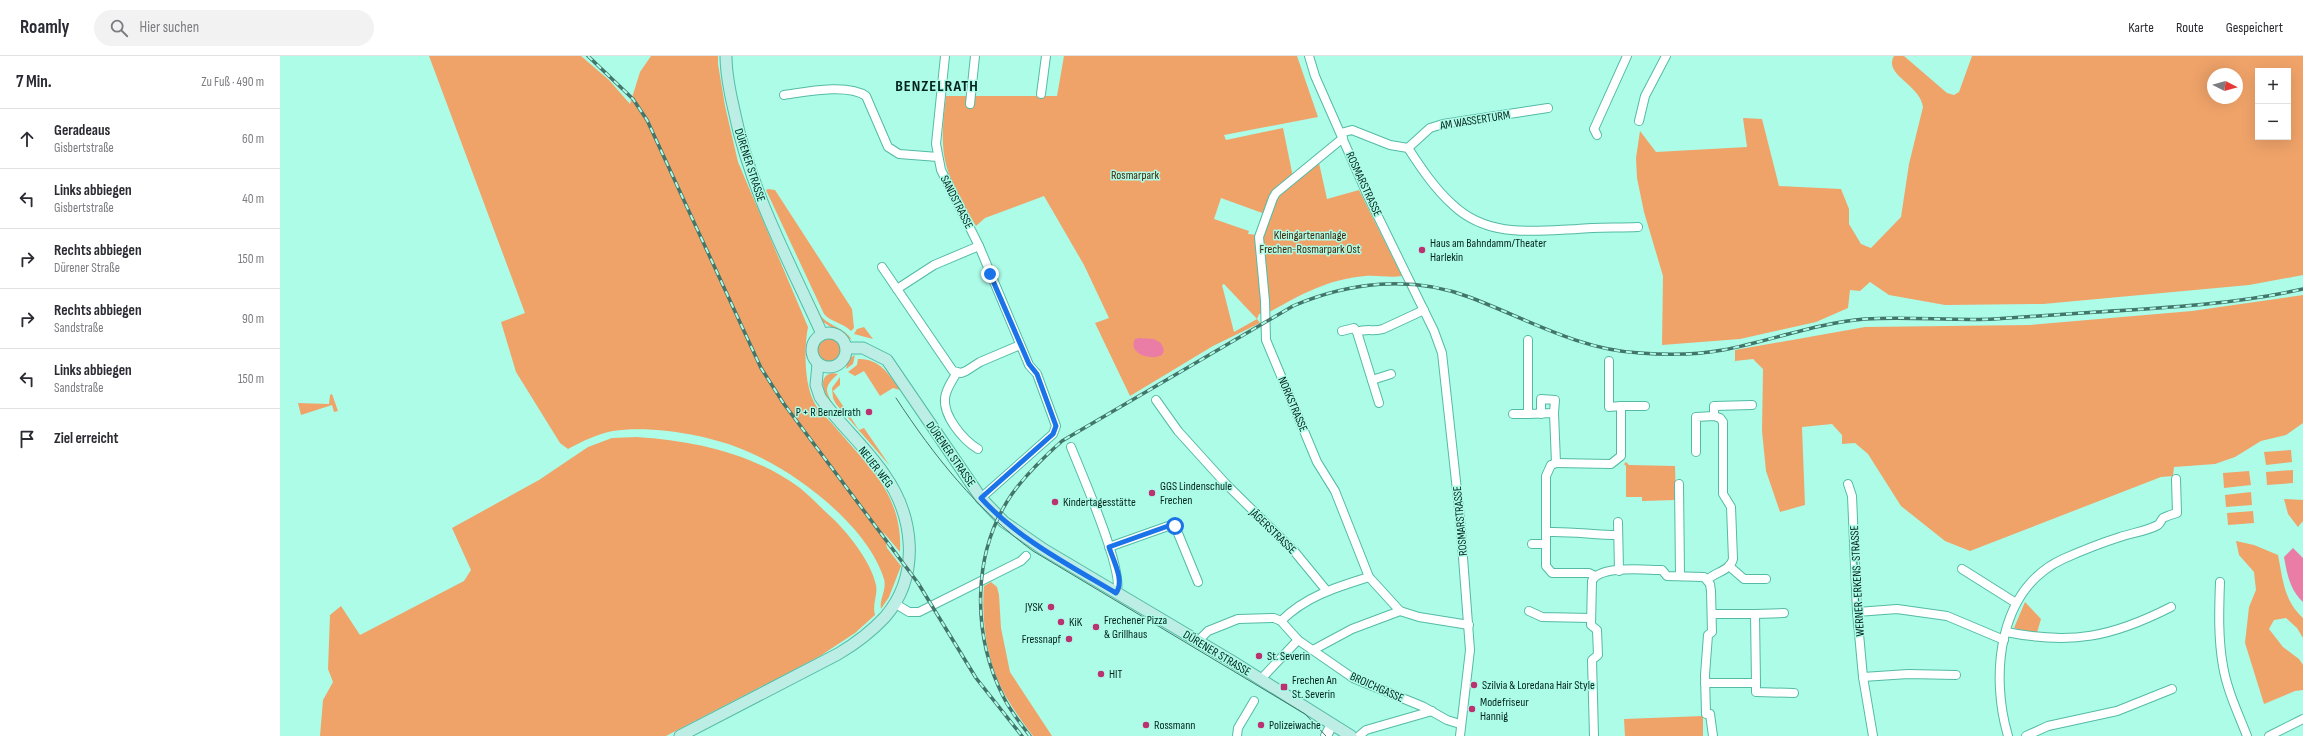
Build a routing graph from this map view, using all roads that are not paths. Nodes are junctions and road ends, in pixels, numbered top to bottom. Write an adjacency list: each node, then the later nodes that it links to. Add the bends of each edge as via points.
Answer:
1 (726, 56): 24 (main road, DÜRENER STRASSE, via 740,140 754,186)
2 (945, 56): 16 (street, SANDSTRASSE, via 937,126)
3 (975, 56): 10 (street)
4 (1046, 56): 8 (street)
5 (1309, 56): 14 (street, ROSMARSTRASSE, via 1315,76)
6 (1627, 56): 13 (street, via 1594,129)
7 (1666, 56): 12 (street, via 1645,96)
8 (1041, 94)
9 (784, 95): 16 (street, via 835,88 860,92 866,96 888,147 899,154)
10 (970, 104)
11 (1548, 108): 15 (street, AM WASSERTURM, via 1443,124 1430,128)
12 (1639, 120)
13 (1597, 135)
14 (1342, 136): 15 (street, via 1352,130 1390,145); 21 (street, ROSMARSTRASSE, via 1367,194); 63 (street, NORKSTRASSE, via 1276,193 1259,237 1267,344 1317,462 1336,491)
15 (1408, 148): 17 (street, via 1424,173 1453,206 1483,224 1522,232)
16 (938, 157): 18 (street, SANDSTRASSE, via 946,182)
17 (1638, 227)
18 (979, 246): 20 (street, via 934,265); 26 (street, SANDSTRASSE)
19 (882, 266): 20 (street)
20 (897, 289): 30 (street, via 950,367)
21 (1424, 310): 23 (street, via 1376,331 1366,329); 81 (street, ROSMARSTRASSE, via 1439,341 1445,367)
22 (1342, 331): 23 (street, via 1354,328)
23 (1357, 332): 32 (street)
24 (822, 334): 27 (main road, via 837,335); 29 (main road, via 812,348)
25 (1528, 340): 39 (street)
26 (1020, 346): 30 (street, via 980,362 966,371); 50 (street, SANDSTRASSE, via 1037,374 1052,411 1056,429)
27 (846, 348): 29 (main road, via 844,358 836,366); 50 (main road, DÜRENER STRASSE, via 871,351 887,360)
28 (1609, 361): 36 (street, via 1610,406)
29 (818, 364): 70 (main road, NEUER WEG, via 816,385 820,397 883,472 894,489 907,522 910,538 909,555 904,582)
30 (957, 372): 44 (street, via 947,390 946,408 966,442)
31 (1391, 374): 32 (street)
32 (1372, 380): 34 (street)
33 (1156, 400): 68 (street, JÄGERSTRASSE, via 1183,437 1294,551)
34 (1379, 403)
35 (1752, 405): 42 (street, via 1714,406)
36 (1621, 406): 37 (street); 46 (street, via 1622,452 1619,459 1611,464)
37 (1645, 406)
38 (1513, 414): 39 (street)
39 (1528, 414): 40 (street)
40 (1541, 414): 41 (street); 41 (street, via 1541,399 1555,400)
41 (1554, 414): 46 (street)
42 (1714, 416): 45 (street, via 1696,417); 58 (street, via 1723,422 1723,494 1731,507 1733,559)
43 (1071, 447): 56 (street)
44 (978, 449)
45 (1696, 452)
46 (1556, 463): 52 (street, via 1551,465 1546,476)
47 (2176, 479): 71 (street, via 2177,513 2163,518 2159,525 2061,560 2031,582)
48 (1679, 484): 62 (street)
49 (1848, 484): 75 (street, WERNER-ERKENS-STRASSE, via 1852,496)
50 (981, 498): 69 (main road, DÜRENER STRASSE, via 1004,522 1032,542)
51 (1618, 522): 53 (street)
52 (1548, 532): 53 (street, via 1578,531 1586,535); 55 (street)
53 (1618, 535): 60 (street)
54 (1532, 544): 55 (street)
55 (1544, 544): 61 (street, via 1546,566 1552,573 1588,573)
56 (1109, 547): 66 (street, via 1171,525 1175,526); 69 (street, via 1119,579 1119,590)
57 (1026, 556): 70 (street, via 1021,561 919,612 909,612)
58 (1729, 566): 64 (street, via 1744,579); 65 (street)
59 (1962, 569): 71 (street)
60 (1619, 571): 61 (street, via 1606,571); 62 (street, via 1662,570 1667,576)
61 (1595, 576): 79 (street, via 1591,585)
62 (1680, 576): 65 (street, via 1699,576)
63 (1369, 577): 68 (street); 73 (street, NORKSTRASSE)
64 (1766, 579)
65 (1707, 580): 77 (street, via 1711,591)
66 (1198, 582)
67 (2220, 582): 109 (street, via 2219,622 2223,666 2230,693)
68 (1326, 590): 80 (street, via 1296,608)
69 (1116, 593): 84 (main road, DÜRENER STRASSE)
70 (894, 603): 98 (main road, NEUER WEG, via 861,640)
71 (2016, 603): 82 (street)
72 (2170, 606): 82 (street, via 2129,627 2080,637 2045,639)
73 (1400, 611): 81 (street, via 1441,622); 85 (street, via 1352,629)
74 (1529, 611): 79 (street, via 1542,617)
75 (1857, 612): 82 (street, via 1897,609 1947,616); 87 (street, WERNER-ERKENS-STRASSE)
76 (1784, 613): 78 (street)
77 (1713, 614): 78 (street); 90 (street, via 1712,632 1708,635)
78 (1755, 614): 89 (street)
79 (1591, 618): 104 (street, via 1591,625 1597,630 1598,655 1592,660)
80 (1281, 621): 83 (street, BROICHGASSE); 84 (street, via 1266,617 1238,619 1208,631)
81 (1469, 625): 97 (street, ROSMARSTRASSE, via 1470,662)
82 (2005, 636): 107 (street, via 1999,678 2000,699)
83 (1298, 640): 85 (street, BROICHGASSE); 88 (street)
84 (1198, 642): 88 (main road, DÜRENER STRASSE)
85 (1313, 650): 94 (street, BROICHGASSE, via 1366,684)
86 (1956, 675): 87 (street, via 1908,674)
87 (1863, 678): 106 (street, WERNER-ERKENS-STRASSE)
88 (1261, 679): 96 (main road, DÜRENER STRASSE)
89 (1756, 682): 90 (street); 92 (street, via 1756,692)
90 (1705, 683): 105 (street, via 1706,714 1710,714)
91 (2172, 689): 108 (street, via 2117,711 2048,726)
92 (1794, 693)
93 (1254, 702): 99 (street)
94 (1432, 711): 97 (street, BROICHGASSE); 102 (street, via 1366,730)
95 (2303, 719): 110 (street)
96 (1332, 724): 100 (street); 101 (main road, DÜRENER STRASSE)
97 (1460, 724): 103 (street, ROSMARSTRASSE)
98 (680, 736)
99 (1236, 736)
100 (1326, 736)
101 (1351, 736)
102 (1360, 736)
103 (1460, 736)
104 (1594, 736)
105 (1713, 736)
106 (1873, 736)
107 (2008, 736)
108 (2026, 736)
109 (2247, 736)
110 (2269, 736)

